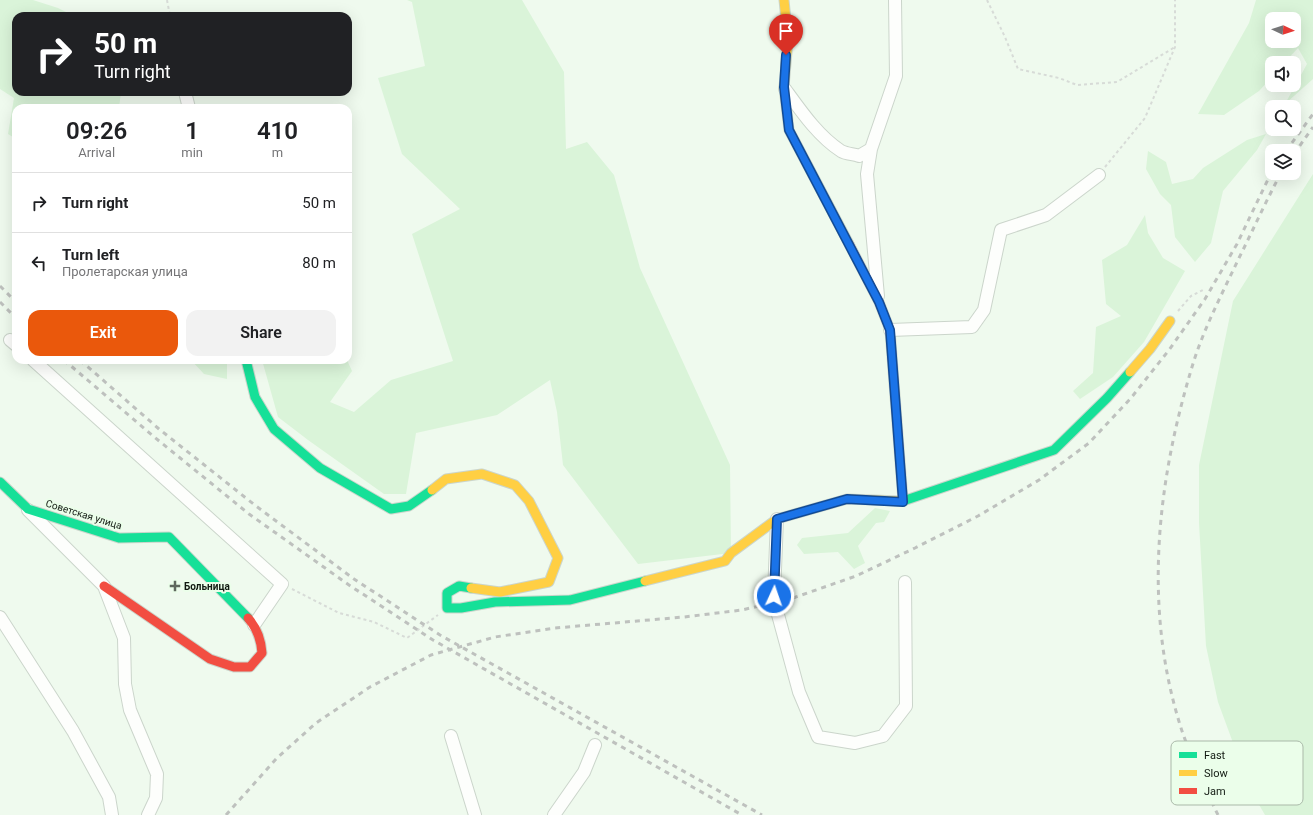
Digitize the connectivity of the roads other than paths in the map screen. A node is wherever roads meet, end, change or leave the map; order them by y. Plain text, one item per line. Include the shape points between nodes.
1 (784, 0) edge
2 (896, 0) edge
3 (784, 87) junction
4 (871, 149) junction
5 (1099, 175) road end
6 (879, 302) junction
7 (1170, 322) road end
8 (890, 330) junction
9 (37, 364) edge
10 (247, 364) edge
11 (0, 482) edge
12 (903, 502) junction
13 (28, 509) junction
14 (777, 519) junction
15 (905, 582) dead end
16 (104, 586) junction
17 (774, 596) tunnel mouth
18 (777, 611) tunnel mouth
19 (0, 617) edge
20 (254, 625) junction
21 (451, 736) dead end
22 (595, 745) dead end
23 (112, 815) edge
24 (148, 815) edge
25 (475, 815) edge
26 (554, 815) edge

1 - 3 street via 788,40
2 - 4 street via 896,76
3 - 4 street via 822,135 842,152 860,156
3 - 6 street via 789,130
4 - 6 street via 867,174
5 - 8 street via 1046,215 1001,230 984,310 972,327
6 - 8 street
7 - 12 street via 1107,398 1054,450
8 - 12 street
9 - 20 street via 282,584
10 - 14 street via 255,397 274,428 320,468 391,509 409,506 446,479 482,474 515,485 529,501 558,558 550,582 500,592 459,586 447,593 447,608 496,602 570,600 725,561 731,553
11 - 13 street, Советская улица
12 - 14 street via 847,499
13 - 16 street
13 - 20 street, Советская улица via 120,538 169,537
14 - 17 street
15 - 18 street via 906,706 883,736 854,743 818,737 799,692
16 - 20 street, Советская улица via 210,659 234,667 250,667 262,653
16 - 24 street via 124,638 125,684 130,710 157,774 156,798
19 - 23 street via 72,731 108,797
21 - 25 street
22 - 26 street via 584,772

